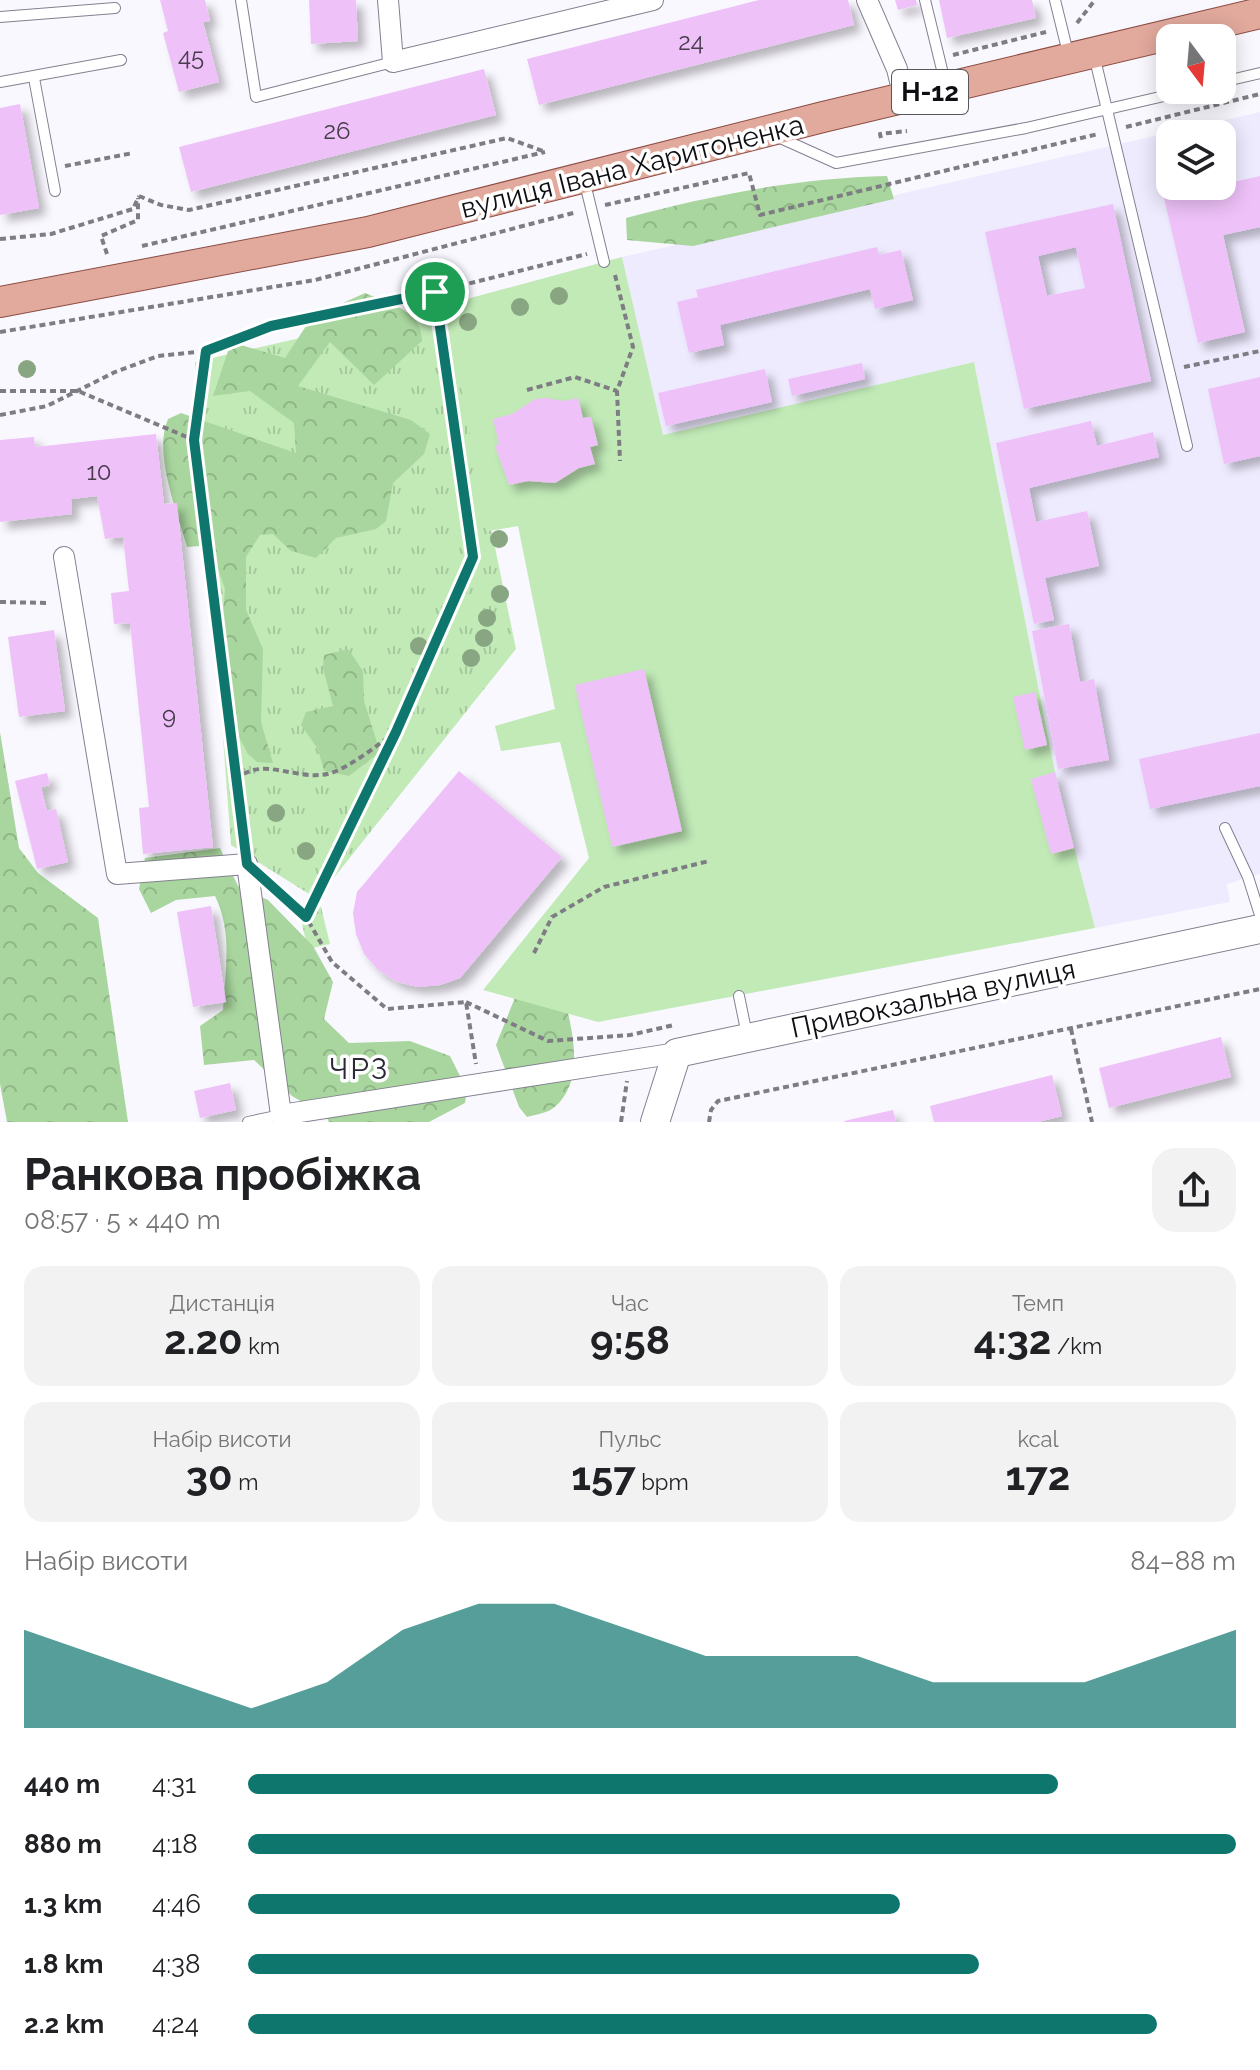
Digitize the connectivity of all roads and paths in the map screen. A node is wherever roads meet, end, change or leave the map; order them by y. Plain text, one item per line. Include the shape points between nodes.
1 (241, 0) edge
2 (388, 0) edge
3 (653, 0) edge
4 (867, 0) edge
5 (925, 0) edge
6 (1055, 0) edge
7 (1095, 0) edge
8 (69, 6) edge
9 (115, 8) dead end
10 (1260, 13) edge
11 (0, 17) edge
12 (1063, 28) junction
13 (1082, 56) junction
14 (940, 58) junction
15 (121, 60) dead end
16 (393, 62) junction
17 (1260, 73) edge
18 (34, 78) junction
19 (1236, 79) edge
20 (0, 82) edge
21 (946, 88) junction
22 (1260, 94) edge
23 (904, 98) junction
24 (1156, 98) edge
25 (1108, 110) junction
26 (912, 130) dead end
27 (1113, 130) junction
28 (766, 132) junction
29 (880, 134) dead end
30 (133, 153) dead end
31 (51, 169) junction
32 (584, 177) junction
33 (55, 191) dead end
34 (139, 196) junction
35 (592, 208) junction
36 (0, 239) edge
37 (137, 247) dead end
38 (122, 250) dead end
39 (107, 254) junction
40 (602, 256) junction
41 (92, 258) dead end
42 (435, 292) junction
43 (0, 302) edge
44 (0, 332) edge
45 (206, 351) junction
46 (1260, 351) edge
47 (1169, 370) junction
48 (527, 390) dead end
49 (0, 391) edge
50 (78, 391) junction
51 (617, 391) junction
52 (0, 415) edge
53 (194, 440) junction
54 (1187, 446) dead end
55 (620, 461) dead end
56 (64, 557) dead end
57 (0, 602) edge
58 (72, 604) junction
59 (396, 732) junction
60 (236, 780) junction
61 (1225, 828) dead end
62 (709, 861) dead end
63 (247, 864) junction
64 (1260, 915) edge
65 (306, 917) junction
66 (1260, 929) edge
67 (534, 953) dead end
68 (1260, 989) edge
69 (739, 996) dead end
70 (466, 1002) junction
71 (689, 1022) dead end
72 (1071, 1029) junction
73 (747, 1037) junction
74 (677, 1053) junction
75 (479, 1082) junction
76 (281, 1115) junction
77 (248, 1122) edge
78 (655, 1122) edge
79 (709, 1122) edge
80 (1092, 1122) edge

1 - 16 lane via 256,97
2 - 16 street
3 - 16 street
4 - 23 street
5 - 14 lane
6 - 12 lane
7 - 12 path via 1076,24
8 - 9 lane
8 - 11 lane
10 - 13 main road, вулиця Івана Харитоненка / Н-12
12 - 13 lane
12 - 14 path
13 - 21 main road, вулиця Івана Харитоненка / Н-12
13 - 25 lane
14 - 21 lane
15 - 18 lane
17 - 19 lane
18 - 20 lane
18 - 31 lane
21 - 23 main road, вулиця Івана Харитоненка / Н-12
22 - 27 path
23 - 28 main road, вулиця Івана Харитоненка / Н-12
24 - 25 lane
25 - 27 lane
25 - 28 lane via 836,163
26 - 29 path
27 - 35 path via 760,215 749,173
27 - 47 lane
28 - 32 main road, вулиця Івана Харитоненка / Н-12
30 - 31 path
31 - 33 lane
32 - 35 lane
32 - 43 main road, вулиця Івана Харитоненка / Н-12 via 368,232
34 - 36 path via 133,209 51,234
34 - 37 path via 189,210 507,138 545,152
34 - 39 path via 138,220 101,236
35 - 40 lane
35 - 44 path via 315,280
38 - 39 path
39 - 41 path
40 - 42 path
40 - 51 path via 613,268 633,347
42 - 45 path via 271,326
42 - 59 path via 473,557
45 - 50 path via 158,356
45 - 53 path
46 - 47 path
47 - 54 lane
48 - 51 path via 575,377
49 - 50 path
50 - 52 path via 47,406
50 - 53 path
51 - 55 path
53 - 60 path
56 - 58 street
57 - 58 path
58 - 63 street via 117,874
59 - 60 path via 330,773 257,767
59 - 65 path
60 - 63 path
61 - 64 lane
62 - 67 path via 604,887 552,917
63 - 65 path
63 - 76 street
65 - 70 path via 332,962 387,1009
66 - 73 main road, Привокзальна вулиця
68 - 72 path
69 - 73 lane
70 - 71 path via 548,1041 630,1035
70 - 75 path
72 - 79 path via 718,1101
72 - 80 path
73 - 74 main road, Привокзальна вулиця
74 - 75 street
74 - 78 main road
75 - 76 street
76 - 77 lane

